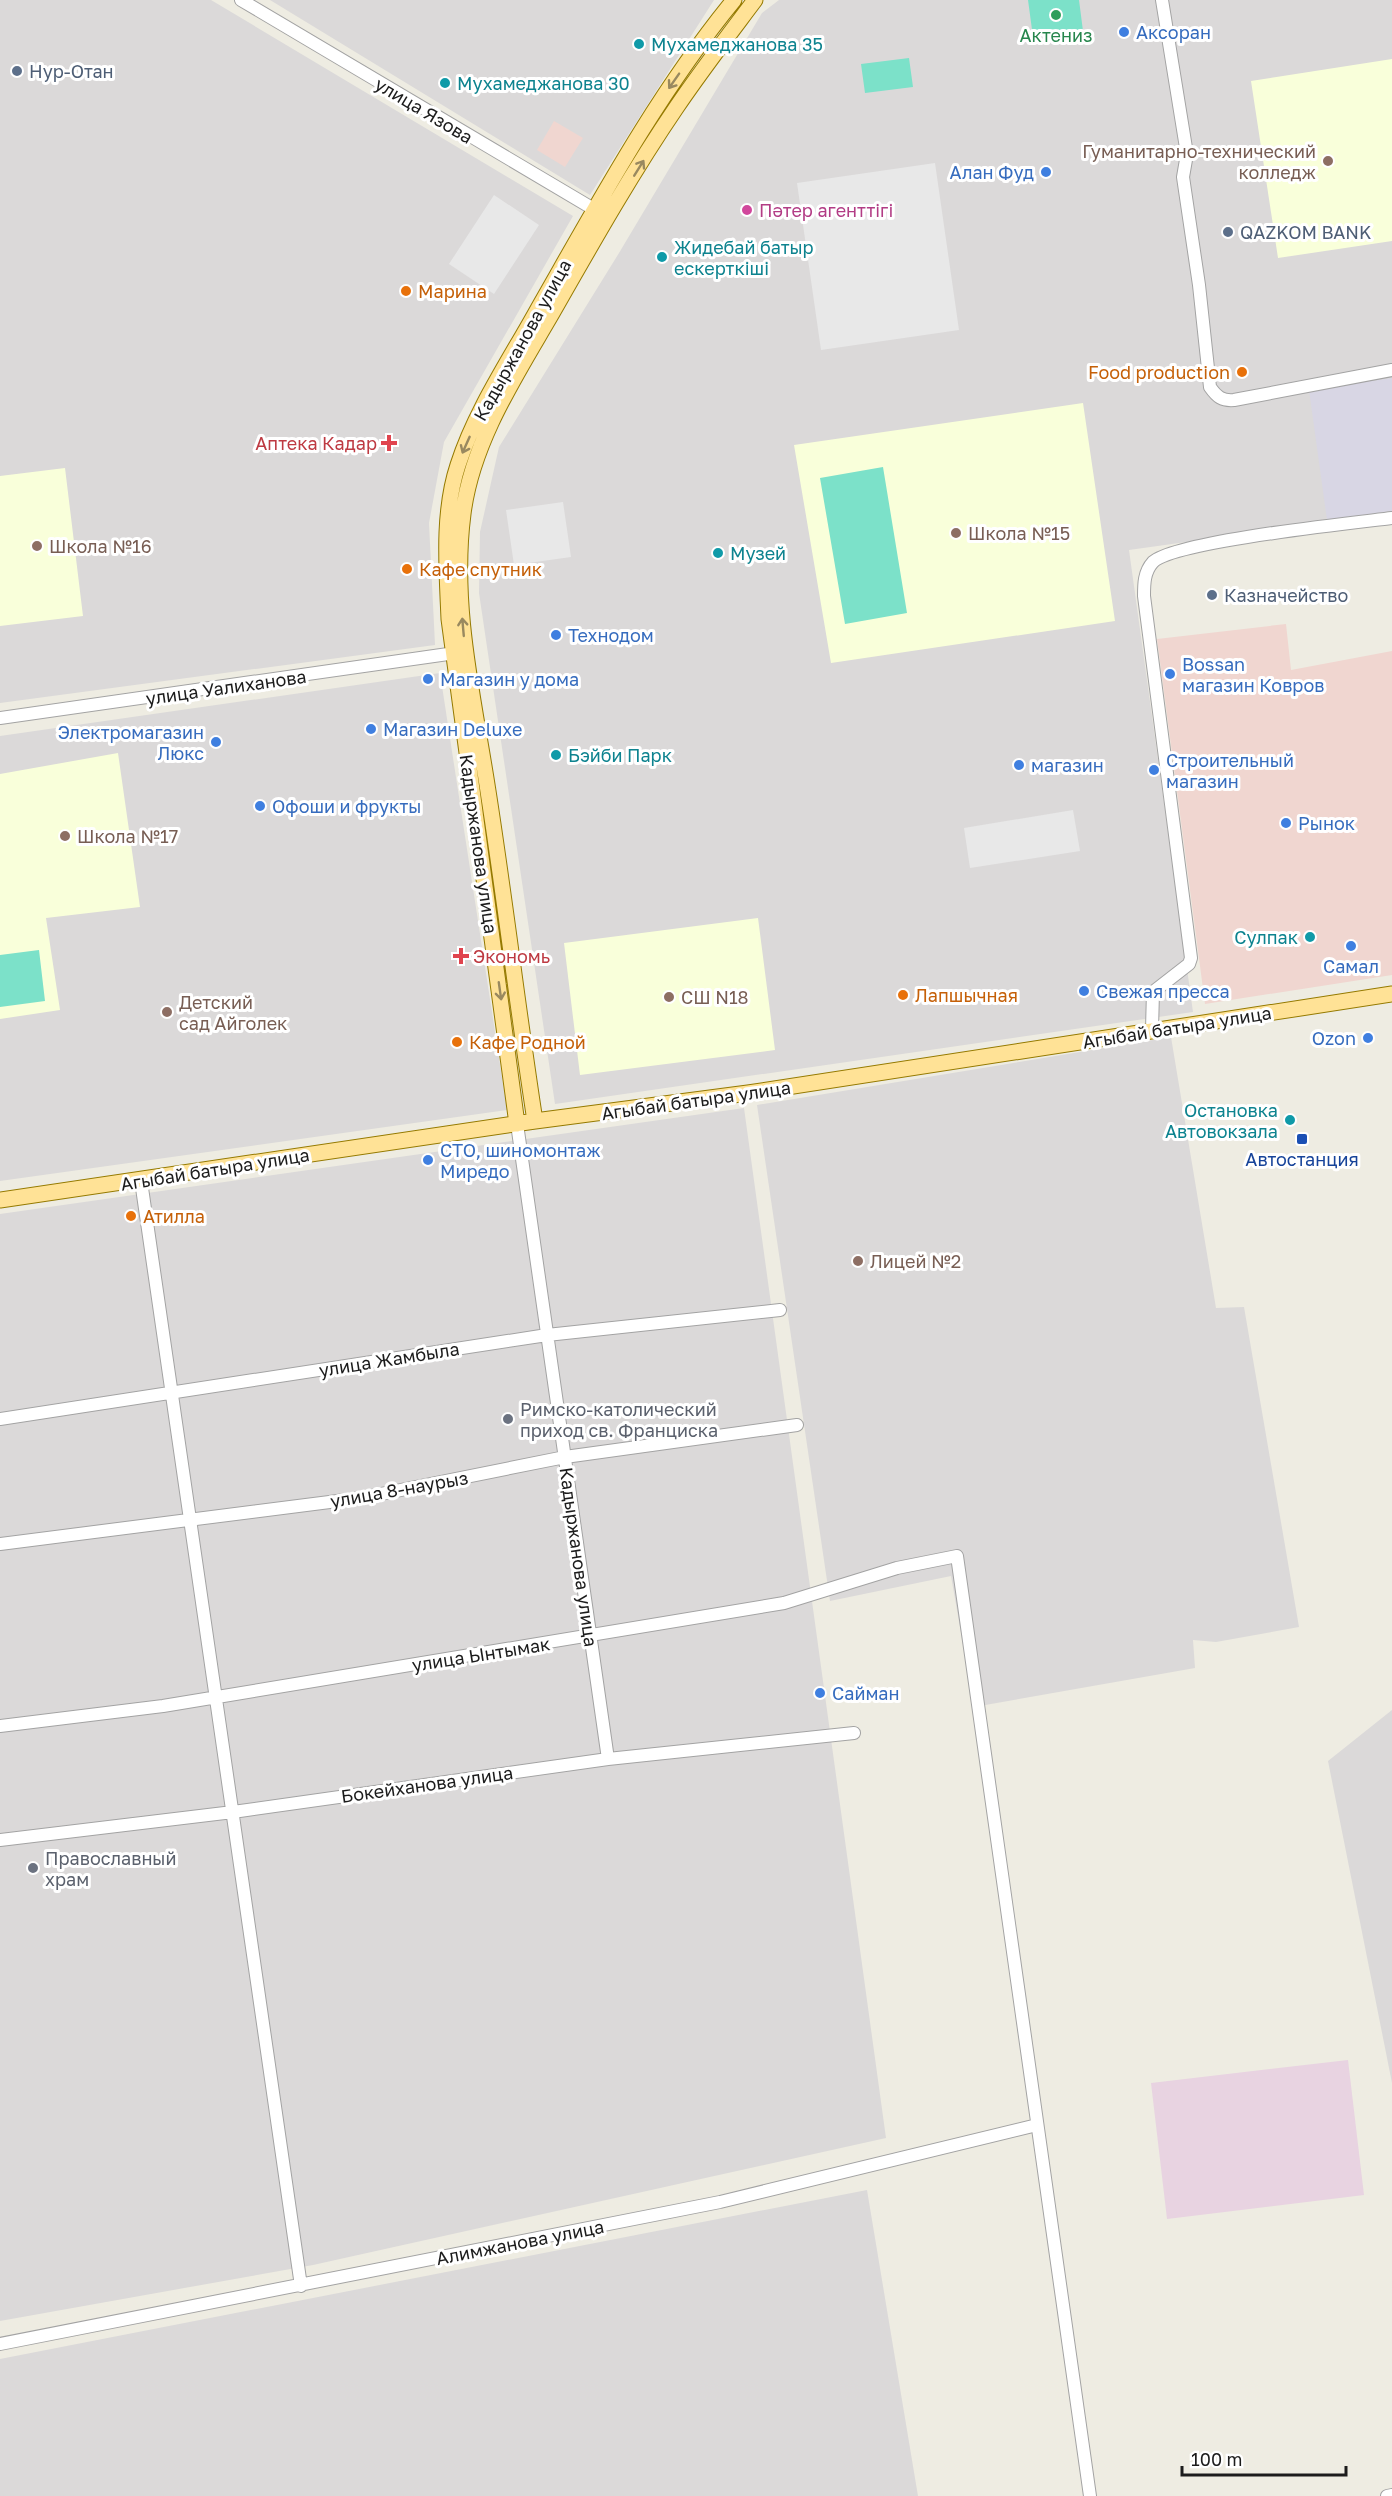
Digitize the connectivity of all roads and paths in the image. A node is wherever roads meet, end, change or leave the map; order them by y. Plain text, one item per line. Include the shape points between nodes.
1 (241, 0) edge
2 (734, 0) edge
3 (755, 0) edge
4 (1162, 0) edge
5 (594, 209) junction
6 (608, 218) junction
7 (1392, 370) edge
8 (1392, 518) edge
9 (459, 652) junction
10 (0, 718) edge
11 (1392, 994) edge
12 (1152, 1029) junction
13 (535, 1121) junction
14 (517, 1124) junction
15 (141, 1181) junction
16 (0, 1200) edge
17 (780, 1310) dead end
18 (547, 1335) junction
19 (172, 1392) junction
20 (0, 1419) edge
21 (797, 1425) dead end
22 (565, 1457) junction
23 (190, 1518) junction
24 (0, 1544) edge
25 (590, 1636) junction
26 (216, 1697) junction
27 (0, 1726) edge
28 (854, 1732) dead end
29 (608, 1759) junction
30 (232, 1812) junction
31 (0, 1840) edge
32 (1037, 2125) junction
33 (301, 2286) junction
34 (0, 2344) edge
35 (1392, 2495) edge
36 (1090, 2496) edge
37 (1387, 2496) edge

1 - 5 street, улица Язова
2 -> 5 main road, Кадыржанова улица via 666,92
6 -> 3 main road, Кадыржанова улица via 674,110
4 - 7 street via 1187,154 1183,177 1210,387 1216,396 1234,400
5 - 6 street, улица Язова
5 -> 9 main road, Кадыржанова улица via 490,391 457,465 446,560
9 -> 6 main road, Кадыржанова улица via 463,513 472,470 505,396
8 - 12 street via 1177,551 1159,558 1146,572 1144,596 1191,958 1189,964 1153,992
9 - 10 street, улица Уалиханова
9 - 13 main road, Кадыржанова улица via 488,792
9 -> 14 main road, Кадыржанова улица
11 - 12 main road, Агыбай батыра улица
12 - 13 main road, Агыбай батыра улица via 770,1090
13 - 14 main road, Агыбай батыра улица
14 - 15 main road, Агыбай батыра улица
14 - 18 street, Кадыржанова улица
15 - 16 main road, Агыбай батыра улица
15 - 19 street
17 - 18 street, улица Жамбыла
18 - 19 street, улица Жамбыла
18 - 22 street, Кадыржанова улица
19 - 20 street, улица Жамбыла
19 - 23 street
21 - 22 street, улица 8-наурыз
22 - 23 street, улица 8-наурыз via 362,1498
22 - 25 street, Кадыржанова улица
23 - 24 street, улица 8-наурыз
23 - 26 street
25 - 26 street, улица Ынтымак
25 - 29 street, Кадыржанова улица
25 - 32 street, улица Ынтымак via 784,1603 897,1568 957,1556
26 - 27 street, улица Ынтымак
26 - 30 street
28 - 29 street, Бокейханова улица
29 - 30 street, Бокейханова улица
30 - 31 street, Бокейханова улица
30 - 33 street
32 - 33 street, Алимжанова улица via 720,2202
32 - 36 street
33 - 34 street, Алимжанова улица
35 - 37 street

